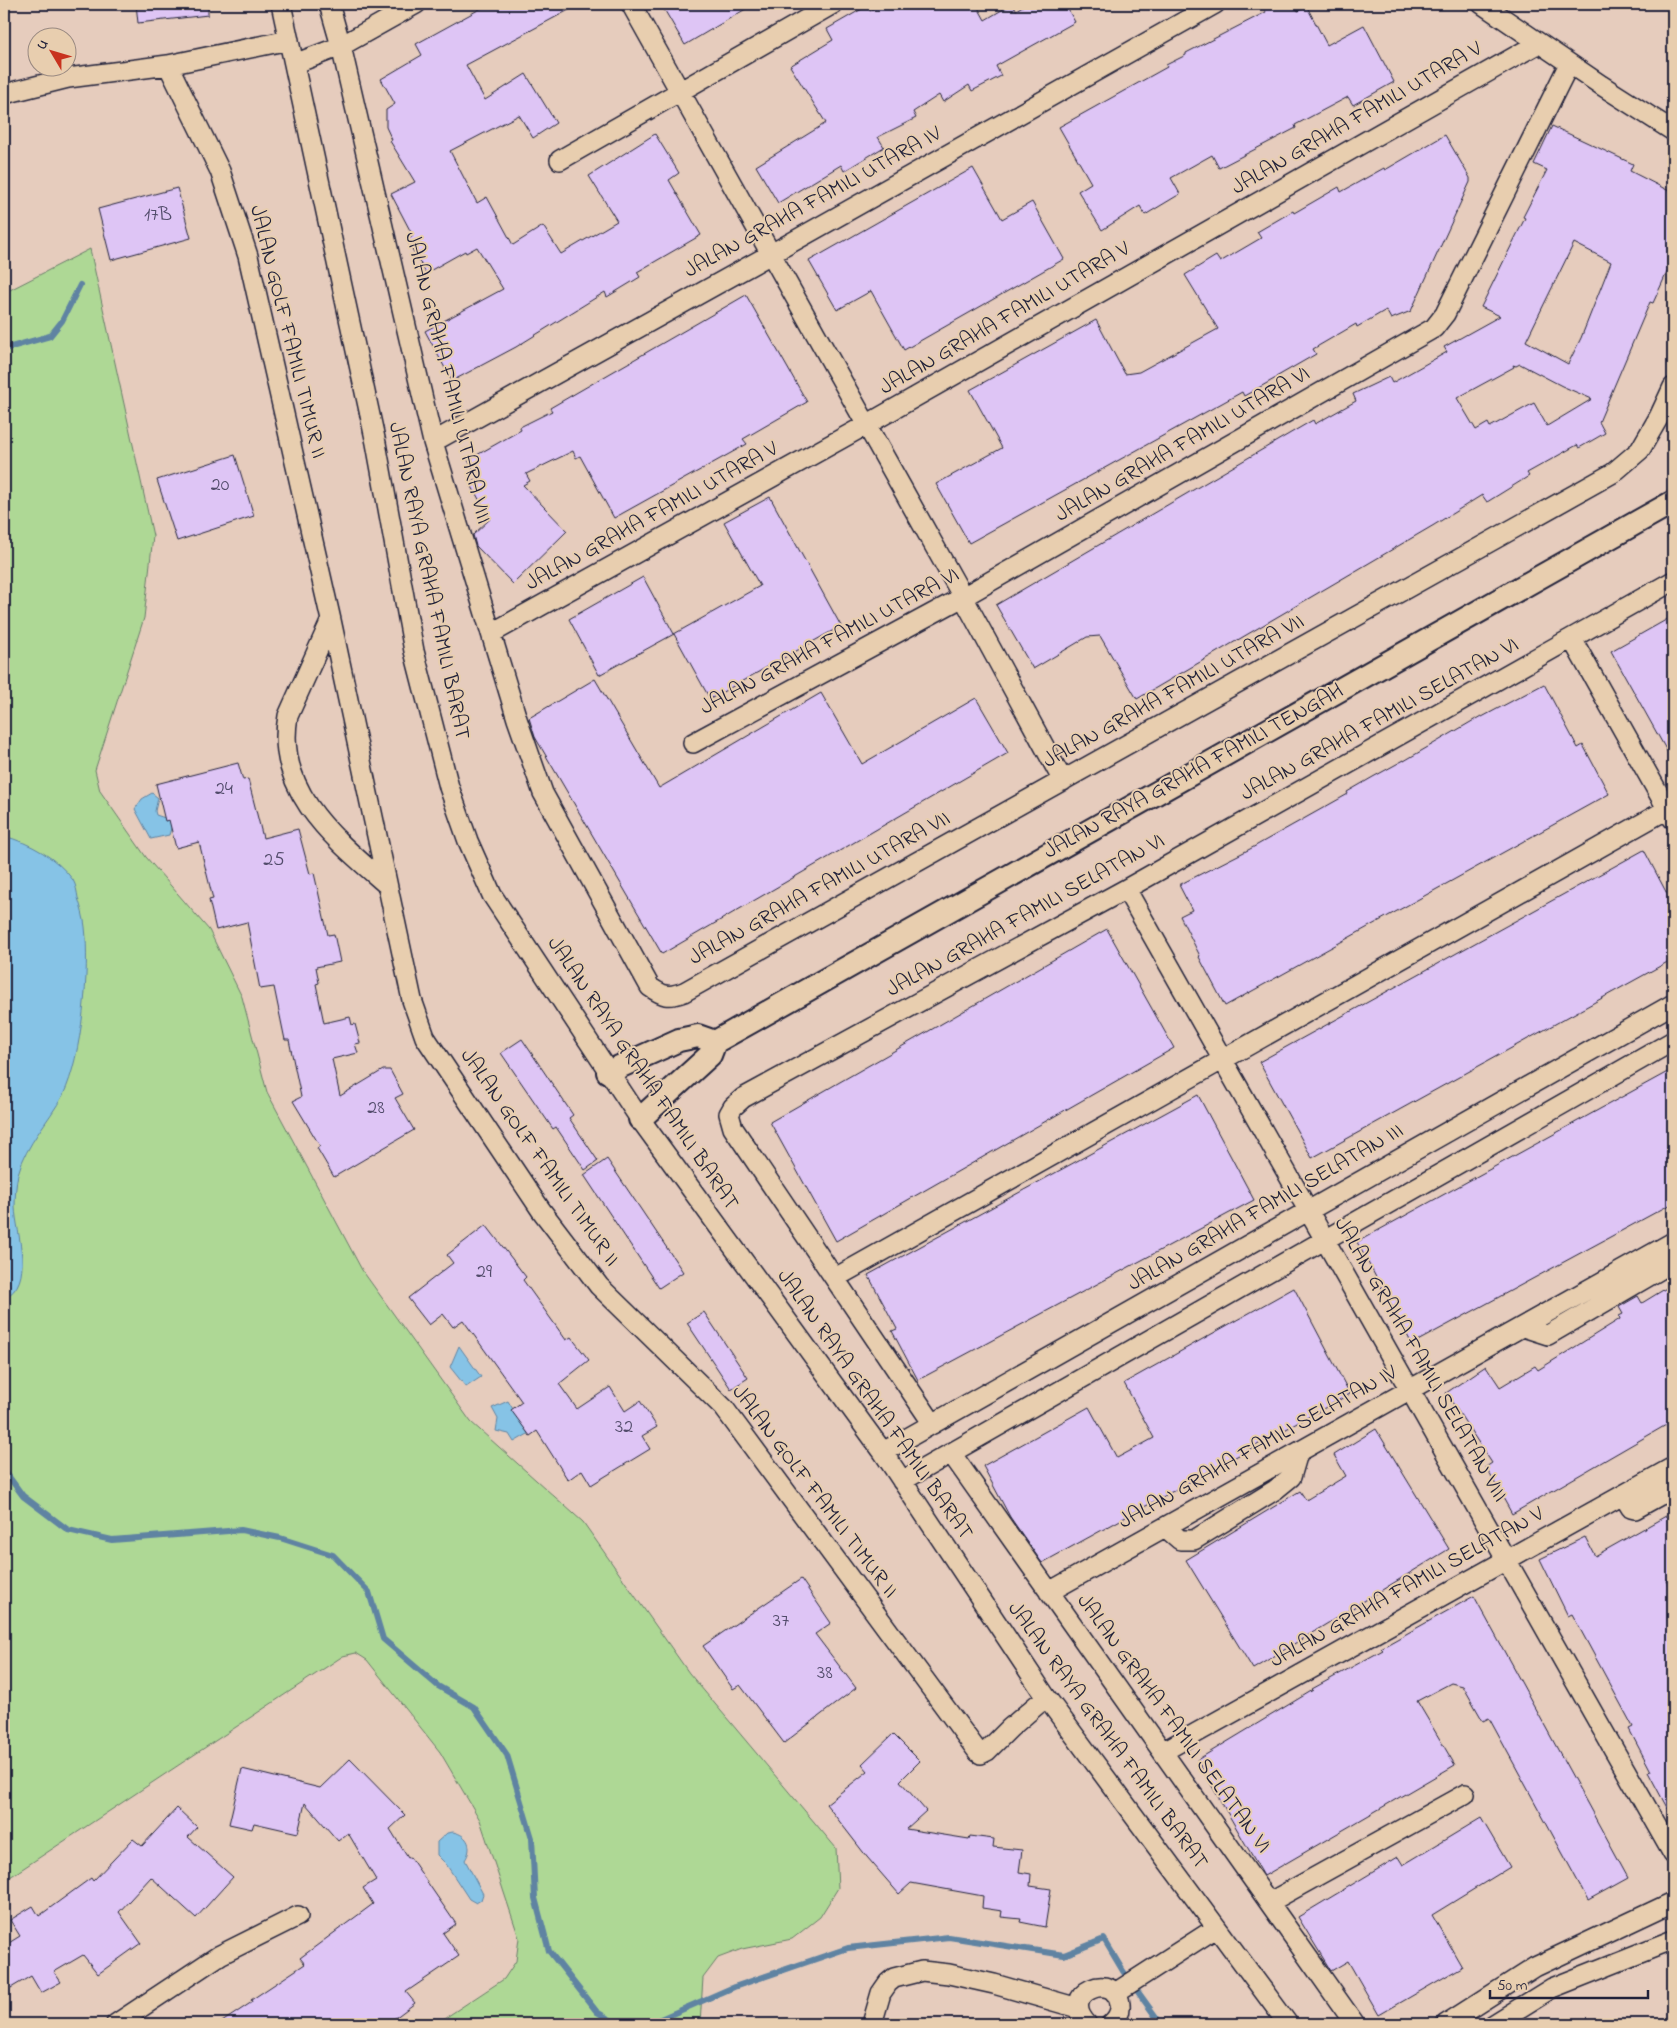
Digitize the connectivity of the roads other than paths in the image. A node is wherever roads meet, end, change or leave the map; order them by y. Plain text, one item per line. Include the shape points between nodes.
1 (281, 4) edge
2 (329, 4) edge
3 (416, 4) edge
4 (631, 4) edge
5 (833, 4) edge
6 (1215, 4) edge
7 (1482, 4) edge
8 (289, 40) junction
9 (1539, 43) junction
10 (341, 46) junction
11 (294, 64) junction
12 (1569, 64) junction
13 (168, 65) junction
14 (679, 91) junction
15 (4, 94) edge
16 (1673, 131) edge
17 (560, 160) dead end
18 (771, 254) junction
19 (1673, 387) edge
20 (866, 425) junction
21 (434, 442) junction
22 (1673, 502) edge
23 (1673, 580) edge
24 (963, 597) junction
25 (330, 620) junction
26 (492, 633) junction
27 (1572, 639) junction
28 (692, 743) dead end
29 (1063, 781) junction
30 (1671, 812) edge
31 (387, 884) junction
32 (1126, 889) junction
33 (661, 995) joint
34 (1673, 1004) edge
35 (1673, 1041) edge
36 (715, 1042) junction
37 (1223, 1060) junction
38 (608, 1072) junction
39 (640, 1119) junction
40 (1309, 1211) junction
41 (1325, 1239) junction
42 (1673, 1242) edge
43 (1673, 1262) edge
44 (835, 1278) junction
45 (1522, 1327) junction
46 (1410, 1390) junction
47 (933, 1424) junction
48 (883, 1452) junction
49 (951, 1453) junction
50 (1298, 1453) junction
51 (1673, 1467) edge
52 (902, 1481) junction
53 (1673, 1488) edge
54 (1623, 1495) junction
55 (1165, 1527) junction
56 (1507, 1560) junction
57 (1049, 1592) junction
58 (1046, 1697) junction
59 (1164, 1752) junction
60 (1465, 1794) dead end
61 (1673, 1854) edge
62 (1270, 1902) junction
63 (1673, 1902) edge
64 (298, 1916) dead end
65 (1216, 1928) junction
66 (1673, 1940) edge
67 (1117, 1991) junction
68 (1083, 2016) edge
69 (1115, 2023) edge
70 (116, 2024) edge
71 (872, 2024) edge
72 (1288, 2024) edge
73 (1355, 2024) edge
74 (1446, 2024) edge
75 (1494, 2024) edge

1 - 8 street, JALAN RAYA GRAHA FAMILI BARAT
2 - 10 street, JALAN GRAHA FAMILI UTARA VIII
3 - 10 street
4 - 14 street
5 - 14 street
6 - 18 street, JALAN GRAHA FAMILI UTARA IV
7 - 9 street
8 - 11 street, JALAN RAYA GRAHA FAMILI BARAT
8 - 13 street
9 - 12 street
9 - 20 street, JALAN GRAHA FAMILI UTARA V
10 - 11 street
10 - 21 street, JALAN GRAHA FAMILI UTARA VIII
11 - 38 street, JALAN RAYA GRAHA FAMILI BARAT via 376,443 414,651 448,787 492,895
12 - 16 street
12 - 24 street, JALAN GRAHA FAMILI UTARA VI via 1445,314 1434,328
13 - 15 street via 68,78
13 - 25 street, JALAN GOLF FAMILI TIMUR II via 220,171 248,256
14 - 17 street
14 - 18 street
18 - 20 street
18 - 21 street, JALAN GRAHA FAMILI UTARA IV
19 - 29 street, JALAN GRAHA FAMILI UTARA VII via 1640,450 1613,473
20 - 24 street
20 - 26 street, JALAN GRAHA FAMILI UTARA V
21 - 26 street, JALAN GRAHA FAMILI UTARA VIII
22 - 36 street, JALAN RAYA GRAHA FAMILI TENGAH
23 - 27 street, JALAN GRAHA FAMILI SELATAN VI
24 - 28 street, JALAN GRAHA FAMILI UTARA VI
24 - 29 street
25 - 31 street, JALAN GOLF FAMILI TIMUR II
25 - 31 street via 288,716 285,731 287,752 294,777 321,824
26 - 33 street, JALAN GRAHA FAMILI UTARA VIII via 543,793 650,987
27 - 30 street
27 - 32 street, JALAN GRAHA FAMILI SELATAN VI
29 - 33 street, JALAN GRAHA FAMILI UTARA VII via 684,992 674,996
30 - 37 street
31 - 58 street, JALAN GOLF FAMILI TIMUR II via 412,1000 425,1037 541,1210 599,1286 724,1408 978,1752 987,1752
32 - 37 street, JALAN GRAHA FAMILI SELATAN VIII
32 - 44 street, JALAN GRAHA FAMILI SELATAN VI via 743,1098 732,1107 729,1114 733,1128
34 - 40 street, JALAN GRAHA FAMILI SELATAN III
35 - 41 street
36 - 38 street via 698,1036 679,1040
36 - 39 street, JALAN RAYA GRAHA FAMILI TENGAH via 710,1055
37 - 40 street, JALAN GRAHA FAMILI SELATAN VIII
37 - 44 street
38 - 39 street, JALAN RAYA GRAHA FAMILI BARAT
39 - 48 street, JALAN RAYA GRAHA FAMILI BARAT
40 - 41 street, JALAN GRAHA FAMILI SELATAN VIII
40 - 47 street, JALAN GRAHA FAMILI SELATAN III
41 - 46 street, JALAN GRAHA FAMILI SELATAN VIII
41 - 49 street
42 - 45 street, JALAN GRAHA FAMILI SELATAN IV
43 - 45 street via 1548,1335
44 - 47 street, JALAN GRAHA FAMILI SELATAN VI
45 - 46 street, JALAN GRAHA FAMILI SELATAN IV
46 - 50 street, JALAN GRAHA FAMILI SELATAN IV
46 - 56 street, JALAN GRAHA FAMILI SELATAN VIII
47 - 48 street, JALAN GRAHA FAMILI SELATAN III
48 - 52 street, JALAN RAYA GRAHA FAMILI BARAT
49 - 52 street
49 - 57 street, JALAN GRAHA FAMILI SELATAN VI
50 - 55 street, JALAN GRAHA FAMILI SELATAN IV
50 - 55 street via 1290,1477 1280,1486 1194,1540 1180,1540
51 - 54 street, JALAN GRAHA FAMILI SELATAN V
52 - 58 street, JALAN RAYA GRAHA FAMILI BARAT
53 - 54 street via 1635,1509
54 - 56 street, JALAN GRAHA FAMILI SELATAN V
55 - 57 street, JALAN GRAHA FAMILI SELATAN IV
56 - 59 street, JALAN GRAHA FAMILI SELATAN V
56 - 61 street, JALAN GRAHA FAMILI SELATAN VIII
57 - 59 street, JALAN GRAHA FAMILI SELATAN VI
58 - 65 street, JALAN RAYA GRAHA FAMILI BARAT
59 - 62 street, JALAN GRAHA FAMILI SELATAN VI
60 - 62 street
62 - 73 street, JALAN GRAHA FAMILI SELATAN VI
63 - 74 street via 1535,1967
64 - 70 street via 220,1955
65 - 67 street
65 - 72 street, JALAN RAYA GRAHA FAMILI BARAT
66 - 75 street via 1552,1988
67 - 68 street via 1096,1986 1087,1990 1080,1998
67 - 69 street via 1120,2011
68 - 71 street via 994,1984 922,1971 894,1978 888,1983 881,1993

